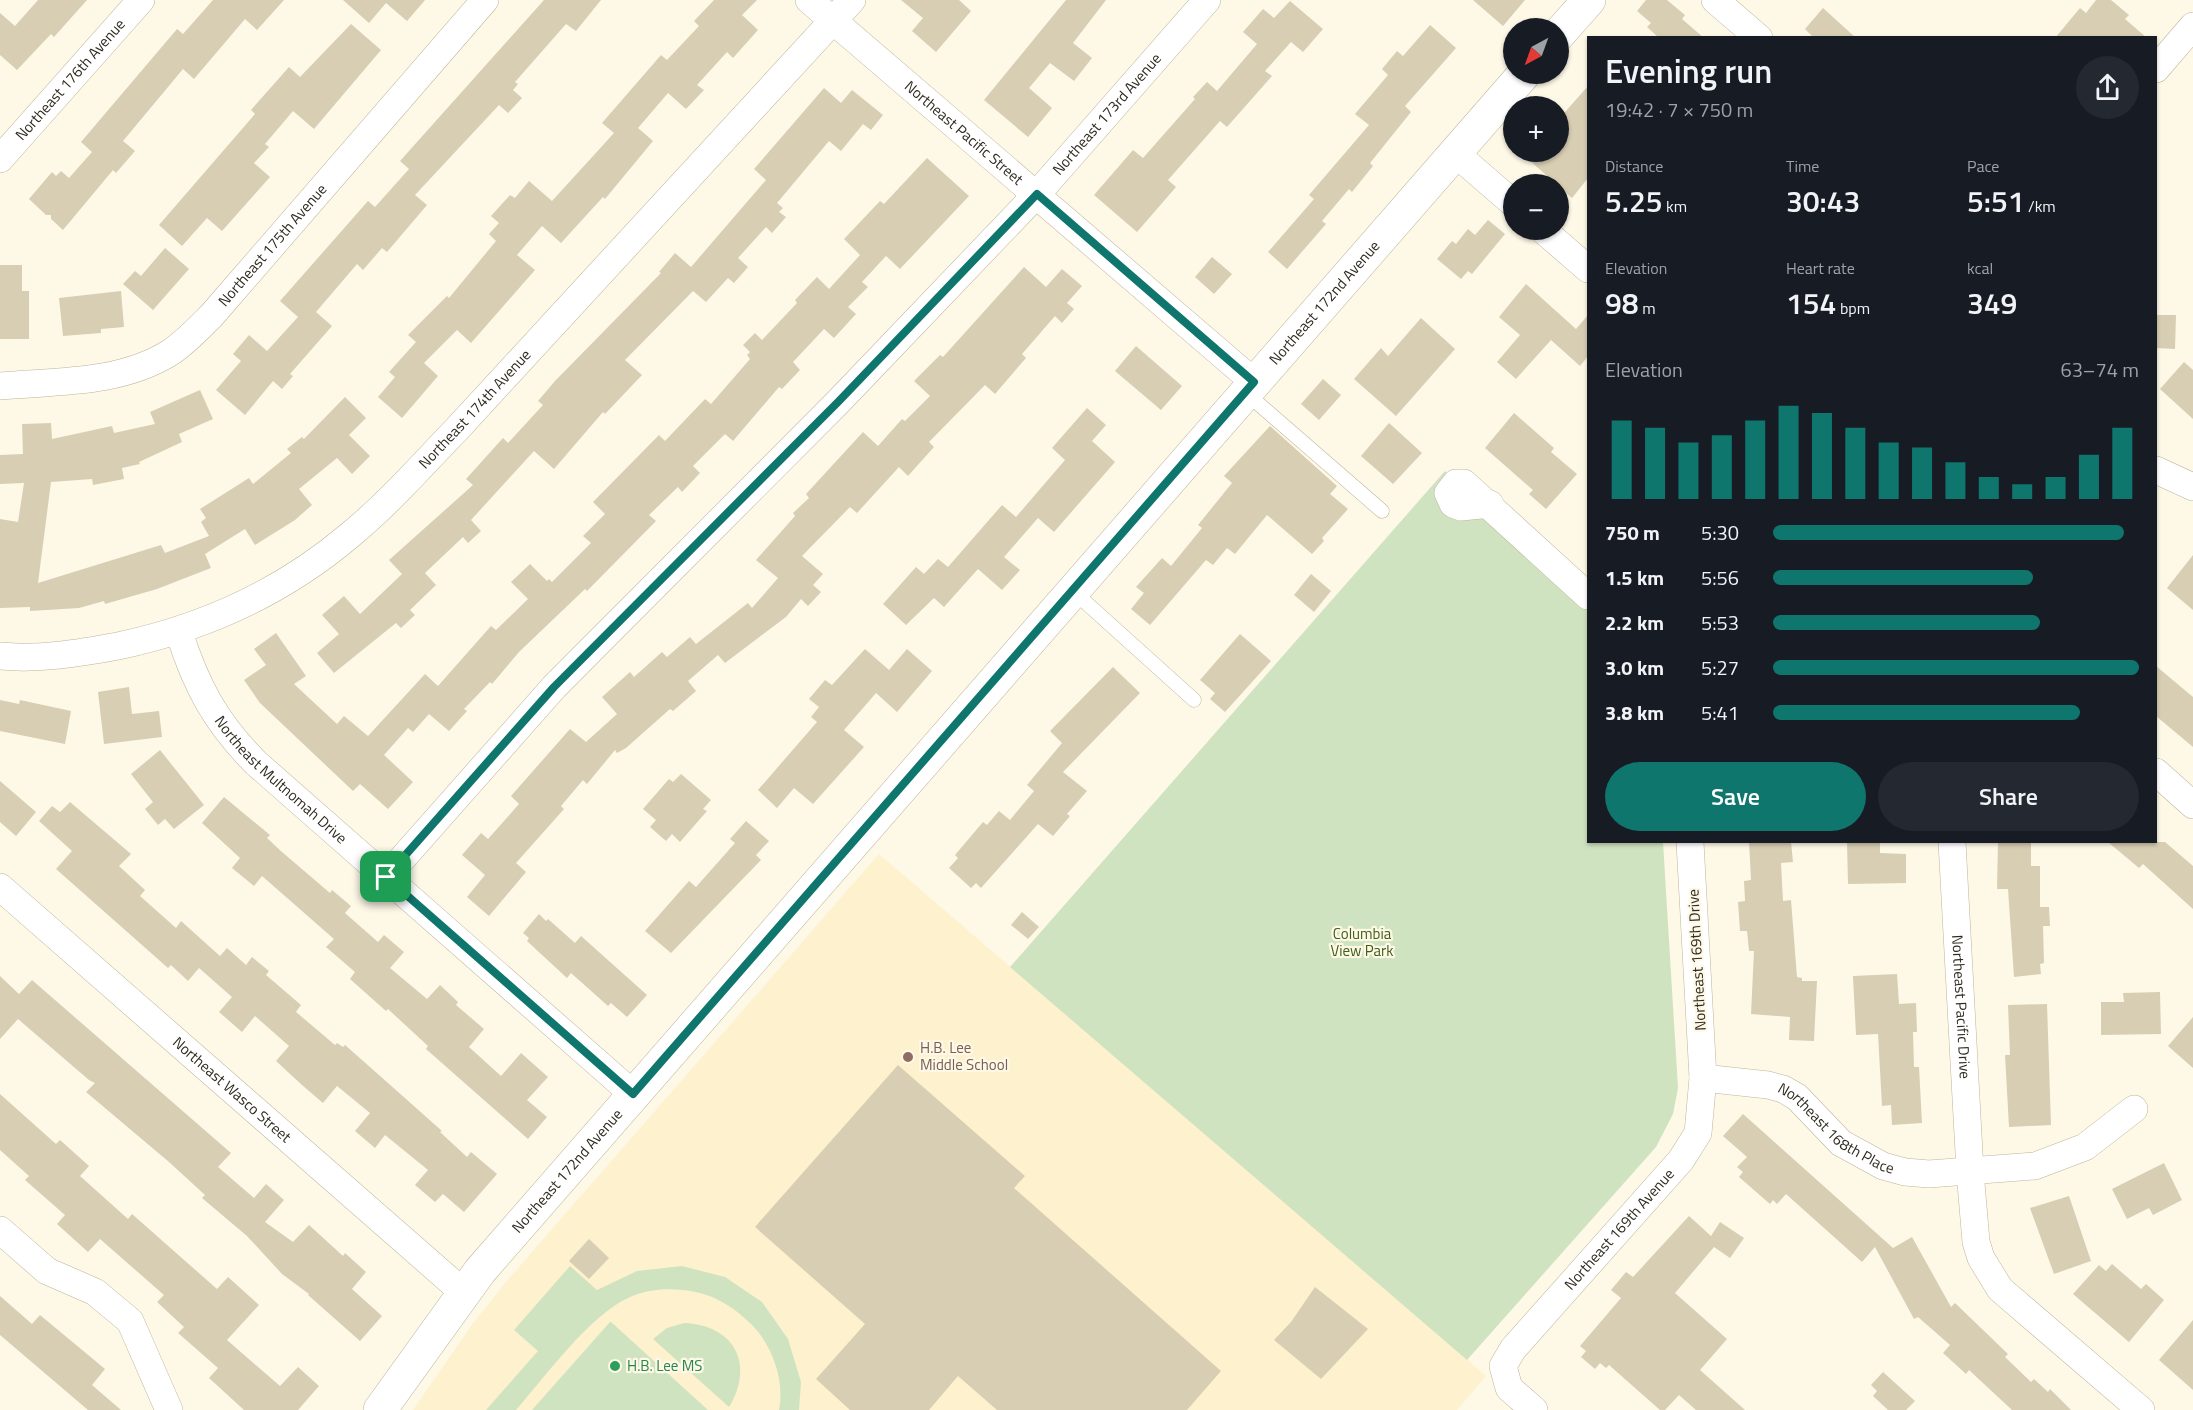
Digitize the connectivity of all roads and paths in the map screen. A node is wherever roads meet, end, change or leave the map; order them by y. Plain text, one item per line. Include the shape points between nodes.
1 (141, 0) edge
2 (485, 0) edge
3 (810, 0) edge
4 (1207, 0) edge
5 (1589, 0) edge
6 (1715, 0) edge
7 (843, 10) edge
8 (1569, 23) edge
9 (2193, 26) edge
10 (1757, 36) edge
11 (2157, 68) edge
12 (1515, 84) edge
13 (1455, 153) junction
14 (0, 159) edge
15 (1037, 194) junction
16 (1503, 194) edge
17 (1555, 240) edge
18 (1587, 267) edge
19 (0, 386) edge
20 (1250, 387) junction
21 (2157, 470) edge
22 (2193, 487) edge
23 (1490, 504) dead end
24 (1382, 511) dead end
25 (1072, 591) junction
26 (1587, 595) edge
27 (179, 632) junction
28 (0, 656) edge
29 (1194, 700) dead end
30 (2157, 773) edge
31 (2193, 805) edge
32 (1690, 843) edge
33 (1952, 843) edge
34 (386, 877) junction
35 (0, 886) edge
36 (1703, 1078) junction
37 (633, 1094) junction
38 (2133, 1109) dead end
39 (1970, 1171) junction
40 (0, 1230) edge
41 (463, 1292) junction
42 (170, 1410) edge
43 (381, 1410) edge
44 (1534, 1410) edge
45 (2141, 1410) edge

1 - 14 street, Northeast 176th Avenue
2 - 19 street, Northeast 175th Avenue via 190,337 140,368 113,375
3 - 7 street, Northeast Pacific Street
4 - 15 street, Northeast 173rd Avenue
5 - 8 street
6 - 10 street
7 - 15 street, Northeast Pacific Street
7 - 27 street, Northeast 174th Avenue via 391,498 351,535 283,584
9 - 11 street
12 - 13 street, Northeast 172nd Avenue
13 - 16 street
13 - 20 street, Northeast 172nd Avenue
15 - 20 street, Northeast Pacific Street
15 - 34 street, Northeast 173rd Avenue via 839,401 554,687
17 - 18 street
20 - 24 lane
20 - 25 street, Northeast 172nd Avenue
21 - 22 street
23 - 26 street
25 - 29 lane
25 - 37 street, Northeast 172nd Avenue
27 - 28 street, Northeast 174th Avenue via 94,650
27 - 34 street, Northeast Multnomah Drive via 194,675 232,740
30 - 31 street
32 - 36 street, Northeast 169th Drive
33 - 39 street, Northeast Pacific Drive
34 - 37 street, Northeast Multnomah Drive
35 - 41 street, Northeast Wasco Street
36 - 39 street, Northeast 168th Place via 1783,1089 1797,1097 1841,1143 1883,1166 1905,1173
36 - 44 street, Northeast 169th Avenue via 1701,1117 1691,1148 1513,1349 1503,1366 1509,1388
37 - 41 street, Northeast 172nd Avenue
38 - 39 street via 2085,1147 2062,1158 2035,1166
39 - 45 street, Northeast Pacific Drive via 1976,1242 2000,1289
40 - 42 street via 47,1271 95,1292 130,1321
41 - 43 street, Northeast 172nd Avenue

